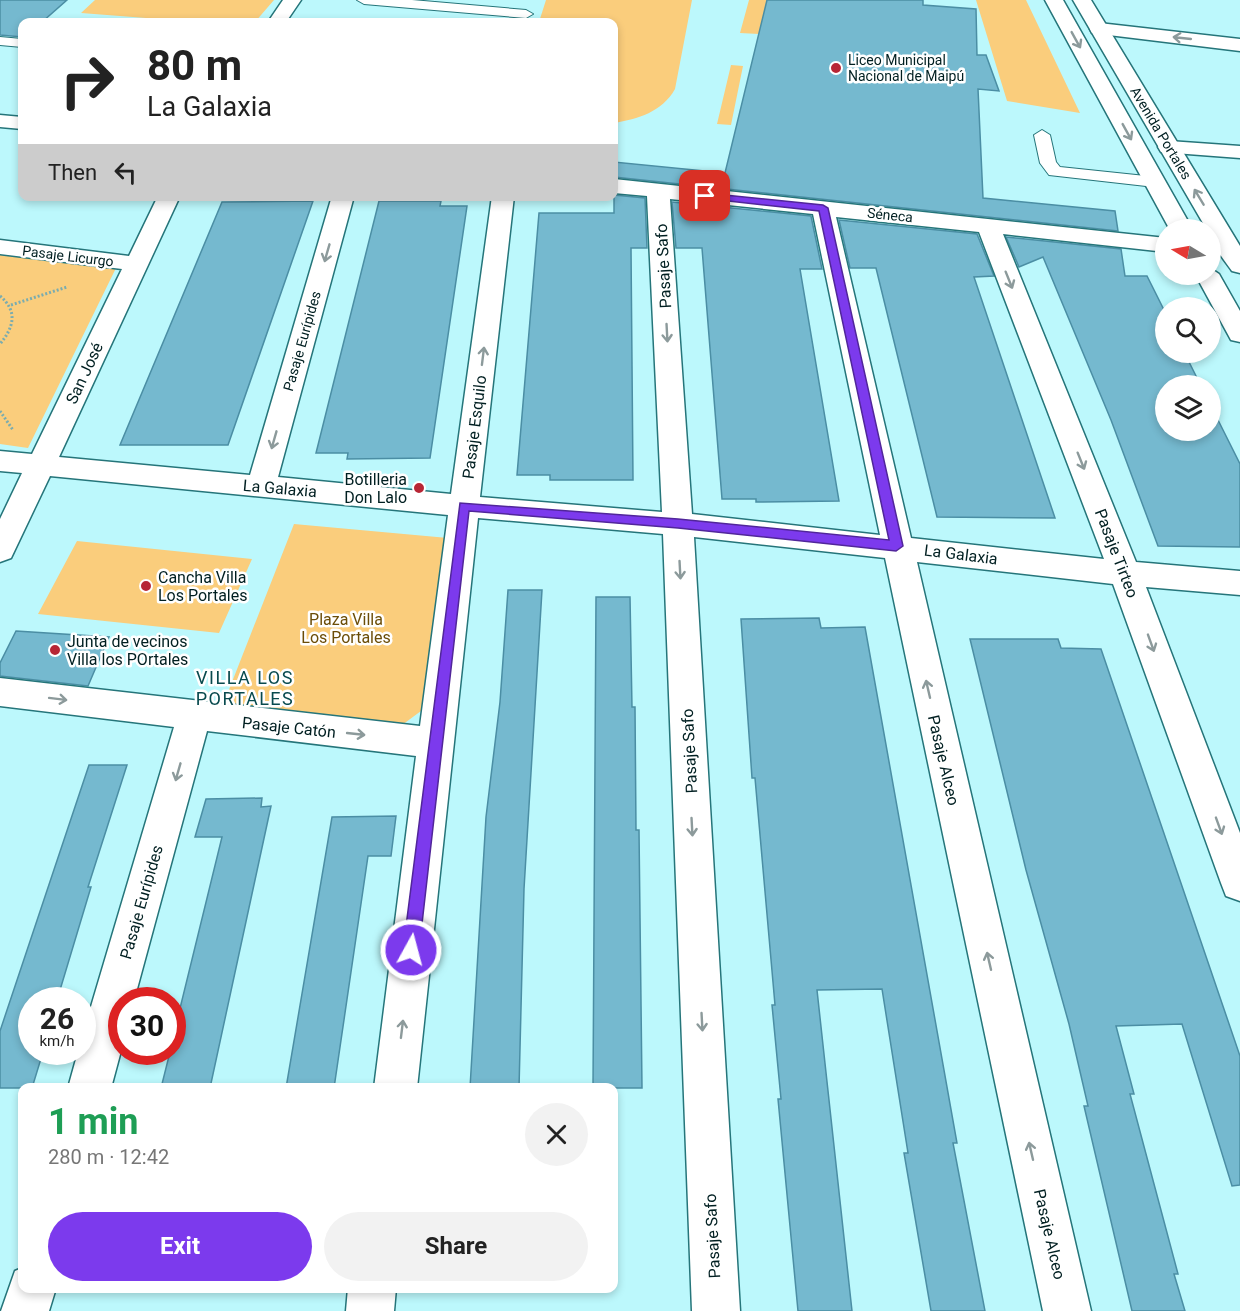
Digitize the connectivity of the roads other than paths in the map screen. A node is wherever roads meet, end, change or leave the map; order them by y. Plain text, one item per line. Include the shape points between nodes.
1 (292, 0) edge
2 (364, 0) edge
3 (1053, 0) edge
4 (1082, 0) edge
5 (525, 14) dead end
6 (280, 18) edge
7 (1099, 29) junction
8 (0, 41) edge
9 (18, 43) edge
10 (1240, 45) edge
11 (1042, 135) dead end
12 (1169, 147) junction
13 (1240, 152) edge
14 (1155, 182) junction
15 (618, 186) edge
16 (658, 191) junction
17 (167, 201) edge
18 (342, 201) edge
19 (502, 201) edge
20 (823, 208) junction
21 (1176, 219) edge
22 (988, 226) junction
23 (1155, 243) edge
24 (0, 248) edge
25 (136, 264) junction
26 (1240, 266) edge
27 (1213, 285) edge
28 (1240, 334) edge
29 (0, 461) edge
30 (39, 466) junction
31 (261, 486) junction
32 (464, 507) junction
33 (678, 524) junction
34 (896, 546) junction
35 (0, 550) edge
36 (1125, 573) junction
37 (1240, 583) edge
38 (0, 692) edge
39 (194, 716) junction
40 (435, 743) junction
41 (1240, 883) edge
42 (90, 1083) edge
43 (396, 1083) edge
44 (30, 1293) edge
45 (372, 1293) edge
46 (25, 1311) edge
47 (370, 1311) edge
48 (716, 1311) edge
49 (1067, 1311) edge

1 - 6 street
2 - 5 lane
3 -> 14 street, Avenida Portales
4 - 7 street, Avenida Portales
10 -> 7 street
7 - 12 street, Avenida Portales
8 - 9 lane
11 - 14 lane via 1048,163 1055,171
12 - 13 street
26 -> 12 street, Avenida Portales
14 - 21 street, Avenida Portales
15 - 16 street, Séneca
16 - 20 street, Séneca
16 -> 33 street, Pasaje Safo
17 - 25 street, San José
18 -> 31 street, Pasaje Eurípides
32 -> 19 street, Pasaje Esquilo
20 - 22 street, Séneca
20 - 34 street, Pasaje Alceo
22 - 23 street, Séneca
22 -> 36 street, Pasaje Tirteo
24 - 25 street, Pasaje Licurgo
25 - 30 street, San José
27 - 28 street
29 - 30 street, La Galaxia
30 - 31 street, La Galaxia
30 - 35 street, San José
31 - 32 street, La Galaxia
32 - 33 street, La Galaxia
32 - 40 street, Pasaje Esquilo
33 - 34 street, La Galaxia
33 -> 48 street, Pasaje Safo
34 - 36 street, La Galaxia
49 -> 34 street, Pasaje Alceo
36 - 37 street, La Galaxia
36 -> 41 street, Pasaje Tirteo
38 -> 39 street, Pasaje Catón
39 -> 40 street, Pasaje Catón
39 -> 42 street, Pasaje Eurípides
43 -> 40 street, Pasaje Esquilo
44 - 46 street
45 - 47 street

